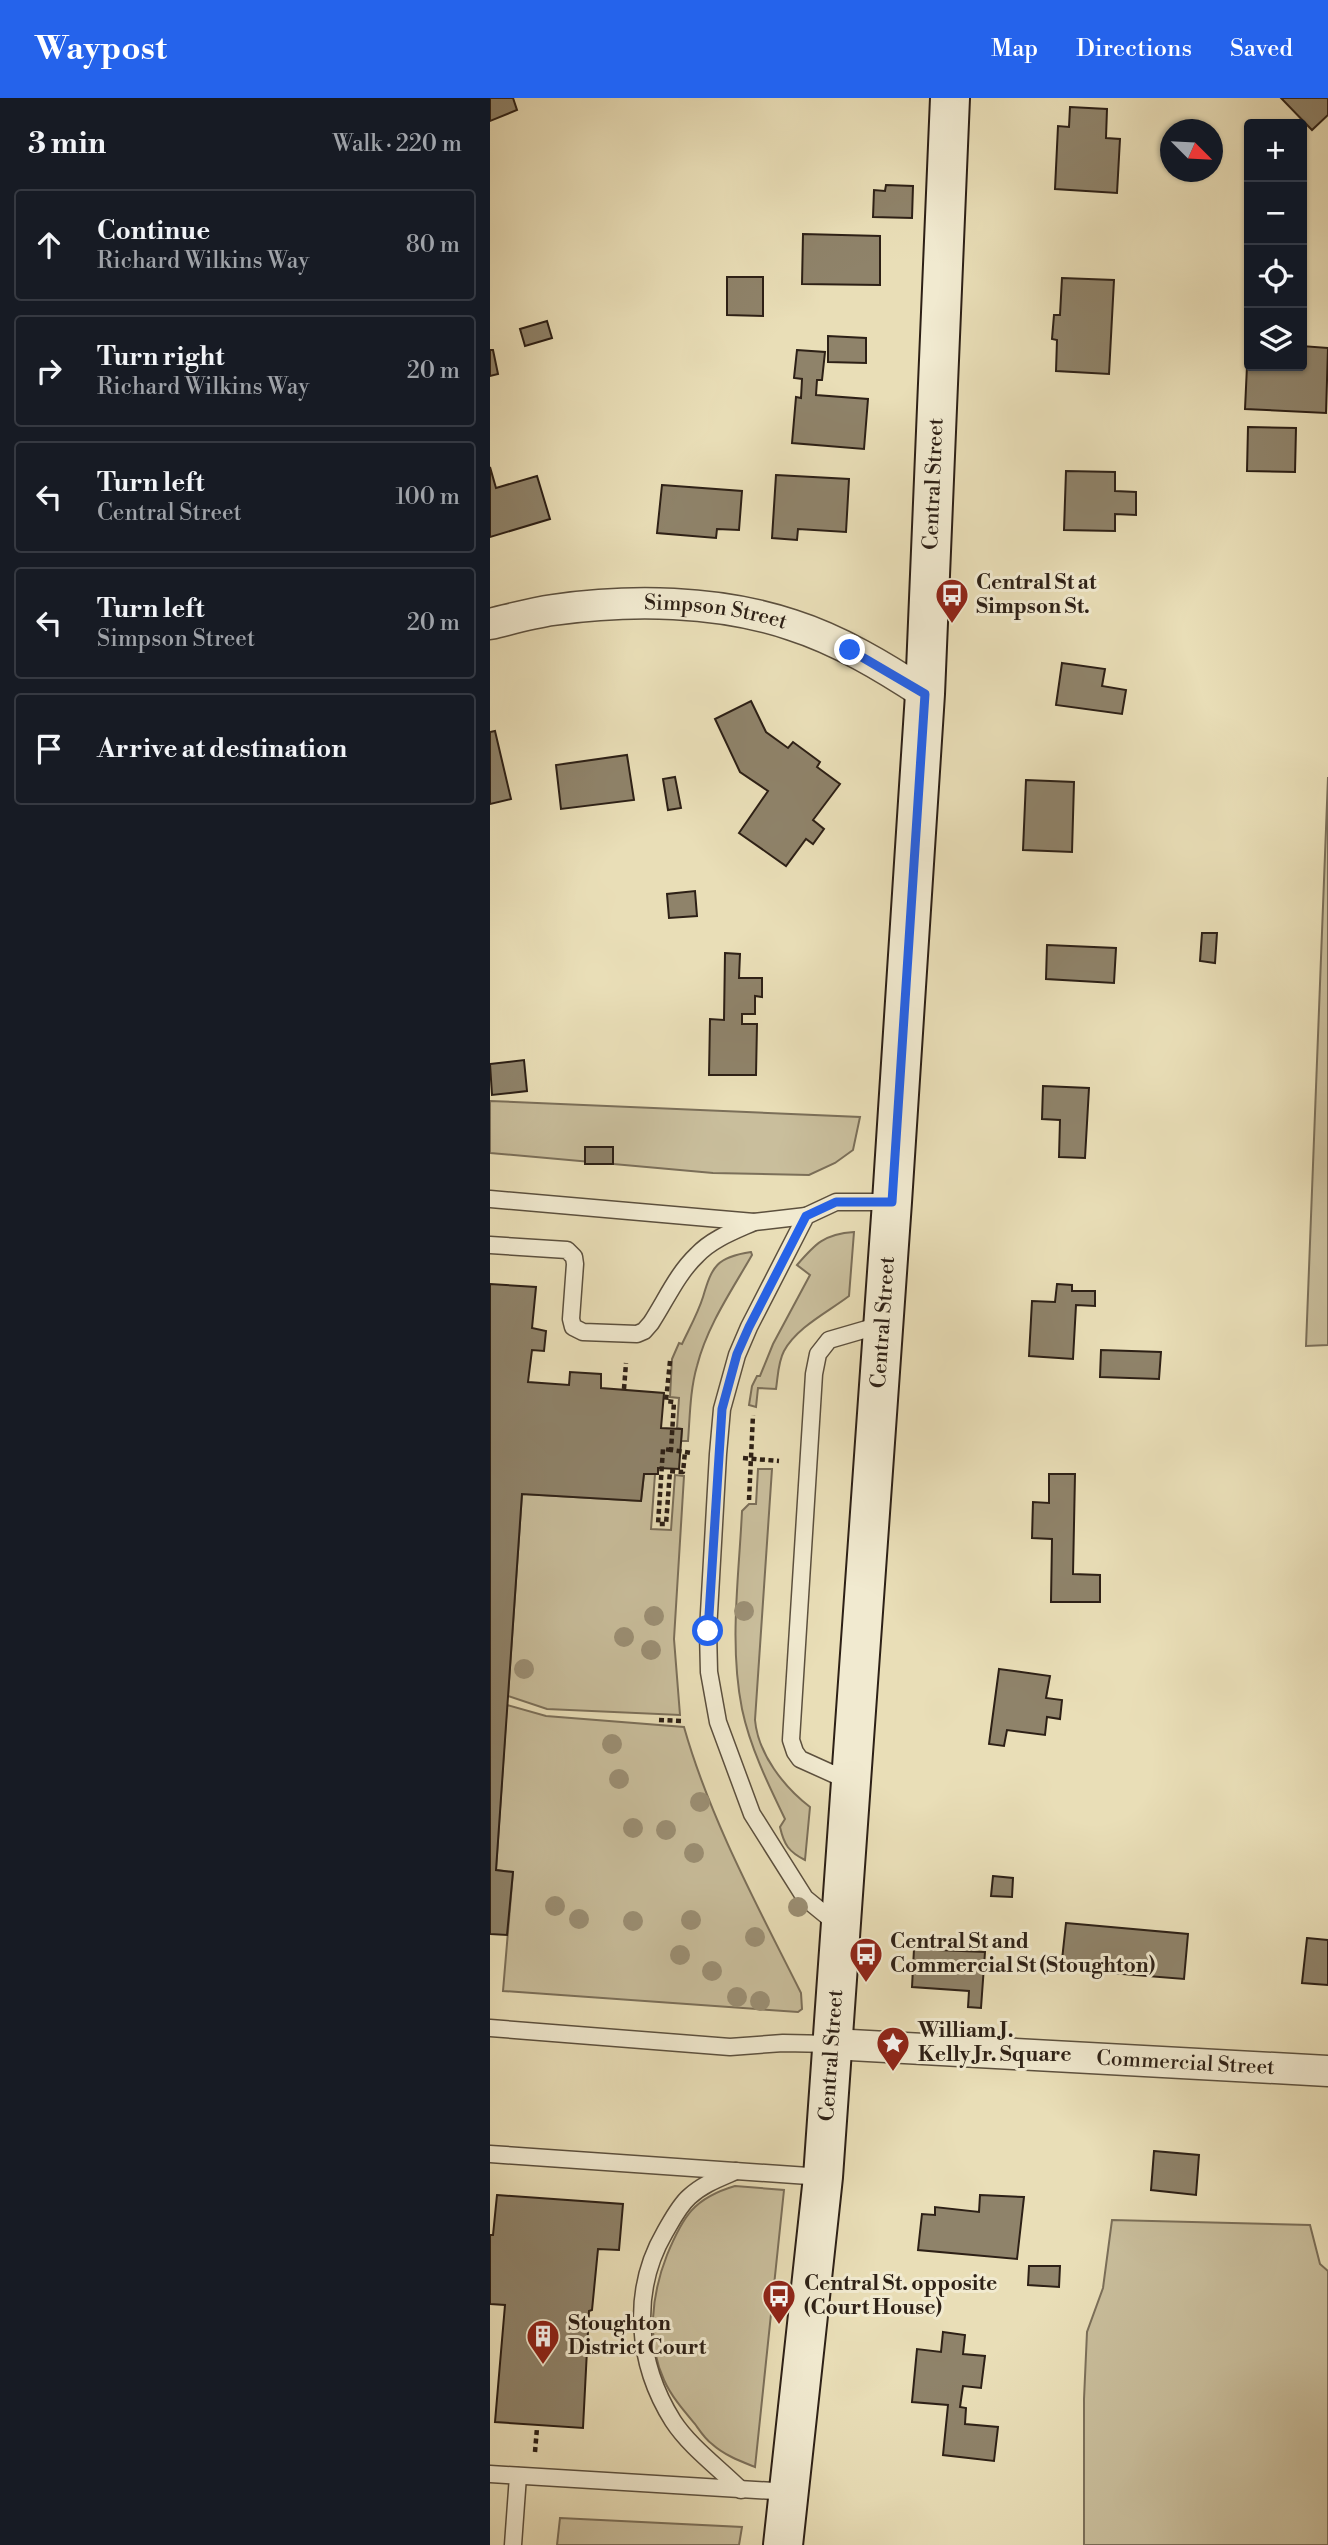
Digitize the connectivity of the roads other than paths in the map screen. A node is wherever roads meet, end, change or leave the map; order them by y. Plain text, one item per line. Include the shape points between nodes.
1 (950, 98) edge
2 (490, 624) edge
3 (925, 694) junction
4 (490, 1199) edge
5 (892, 1202) junction
6 (806, 1216) junction
7 (754, 1222) junction
8 (490, 1245) edge
9 (884, 1324) junction
10 (852, 1783) junction
11 (842, 1928) junction
12 (490, 2028) edge
13 (832, 2044) junction
14 (1328, 2071) edge
15 (490, 2154) edge
16 (736, 2171) junction
17 (823, 2177) junction
18 (490, 2474) edge
19 (518, 2476) junction
20 (741, 2490) junction
21 (790, 2492) junction
22 (513, 2545) edge
23 (783, 2545) edge

1 - 3 main road, Central Street
2 - 3 street, Simpson Street via 553,610 646,602 715,607 792,625 850,650
3 - 5 main road, Central Street
4 - 7 lane
5 - 6 lane via 836,1202
5 - 9 main road, Central Street
6 - 7 lane
6 - 11 lane via 737,1354 722,1409 709,1672 718,1722 752,1814 805,1898
7 - 8 lane via 698,1253 644,1331 637,1334 583,1332 573,1327 575,1264 567,1250
9 - 10 main road, Central Street
9 - 10 lane via 829,1340 818,1354 814,1374 792,1740 800,1759
10 - 11 main road, Central Street
11 - 13 main road, Central Street
12 - 13 lane via 730,2047
13 - 14 street, Commercial Street
13 - 17 main road, Central Street
15 - 16 lane
16 - 17 lane
16 - 20 lane via 700,2189 677,2212 653,2258 641,2318 652,2378 674,2423
17 - 21 main road, Central Street
18 - 19 lane
19 - 20 lane
19 - 22 lane
20 - 21 lane
21 - 23 main road, Central Street

